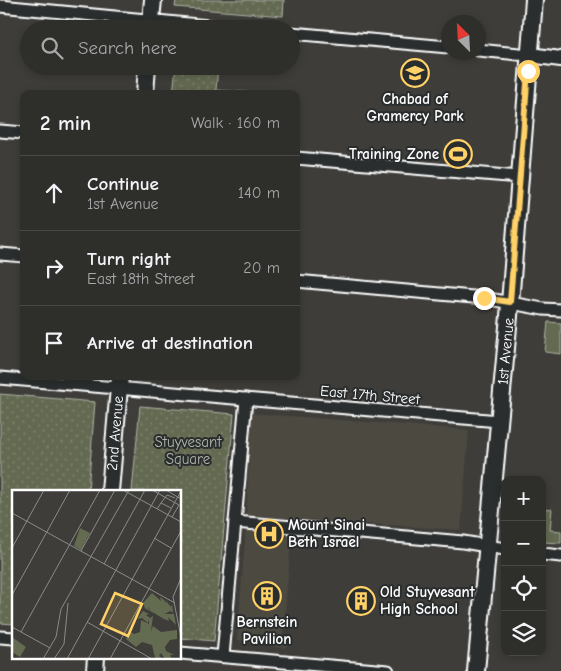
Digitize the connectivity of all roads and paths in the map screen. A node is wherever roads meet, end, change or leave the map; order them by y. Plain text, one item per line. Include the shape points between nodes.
1 (153, 0) edge
2 (534, 0) edge
3 (0, 6) edge
4 (117, 20) edge
5 (151, 20) edge
6 (300, 34) edge
7 (441, 46) edge
8 (486, 51) edge
9 (529, 55) junction
10 (561, 59) edge
11 (146, 75) edge
12 (145, 90) edge
13 (0, 131) edge
14 (20, 133) edge
15 (300, 158) edge
16 (520, 177) junction
17 (0, 254) edge
18 (20, 256) edge
19 (300, 281) edge
20 (510, 302) junction
21 (561, 310) edge
22 (0, 378) edge
23 (20, 379) edge
24 (60, 380) edge
25 (119, 382) edge
26 (246, 399) junction
27 (499, 421) junction
28 (110, 490) edge
29 (235, 522) junction
30 (486, 546) junction
31 (501, 548) edge
32 (546, 554) edge
33 (561, 556) edge
34 (181, 652) edge
35 (223, 656) junction
36 (96, 658) edge
37 (94, 671) edge
38 (388, 671) edge
39 (476, 671) edge

1 - 5 main road
2 - 9 main road, 1st Avenue
3 - 4 street
6 - 7 street
8 - 9 street
9 - 10 street
9 - 16 main road, 1st Avenue
11 - 12 main road
13 - 14 street
15 - 16 street
16 - 20 main road, 1st Avenue
17 - 18 street
19 - 20 street
20 - 21 street
20 - 27 main road, 1st Avenue
22 - 23 street, East 17th Street
24 - 25 street, East 17th Street
25 - 26 street, East 17th Street
25 - 28 main road, 2nd Avenue
26 - 27 street, East 17th Street
26 - 29 street
27 - 30 main road, 1st Avenue
29 - 30 street
29 - 35 street
30 - 31 street
30 - 39 main road, 1st Avenue
32 - 33 street
34 - 35 street
35 - 38 street
36 - 37 main road

